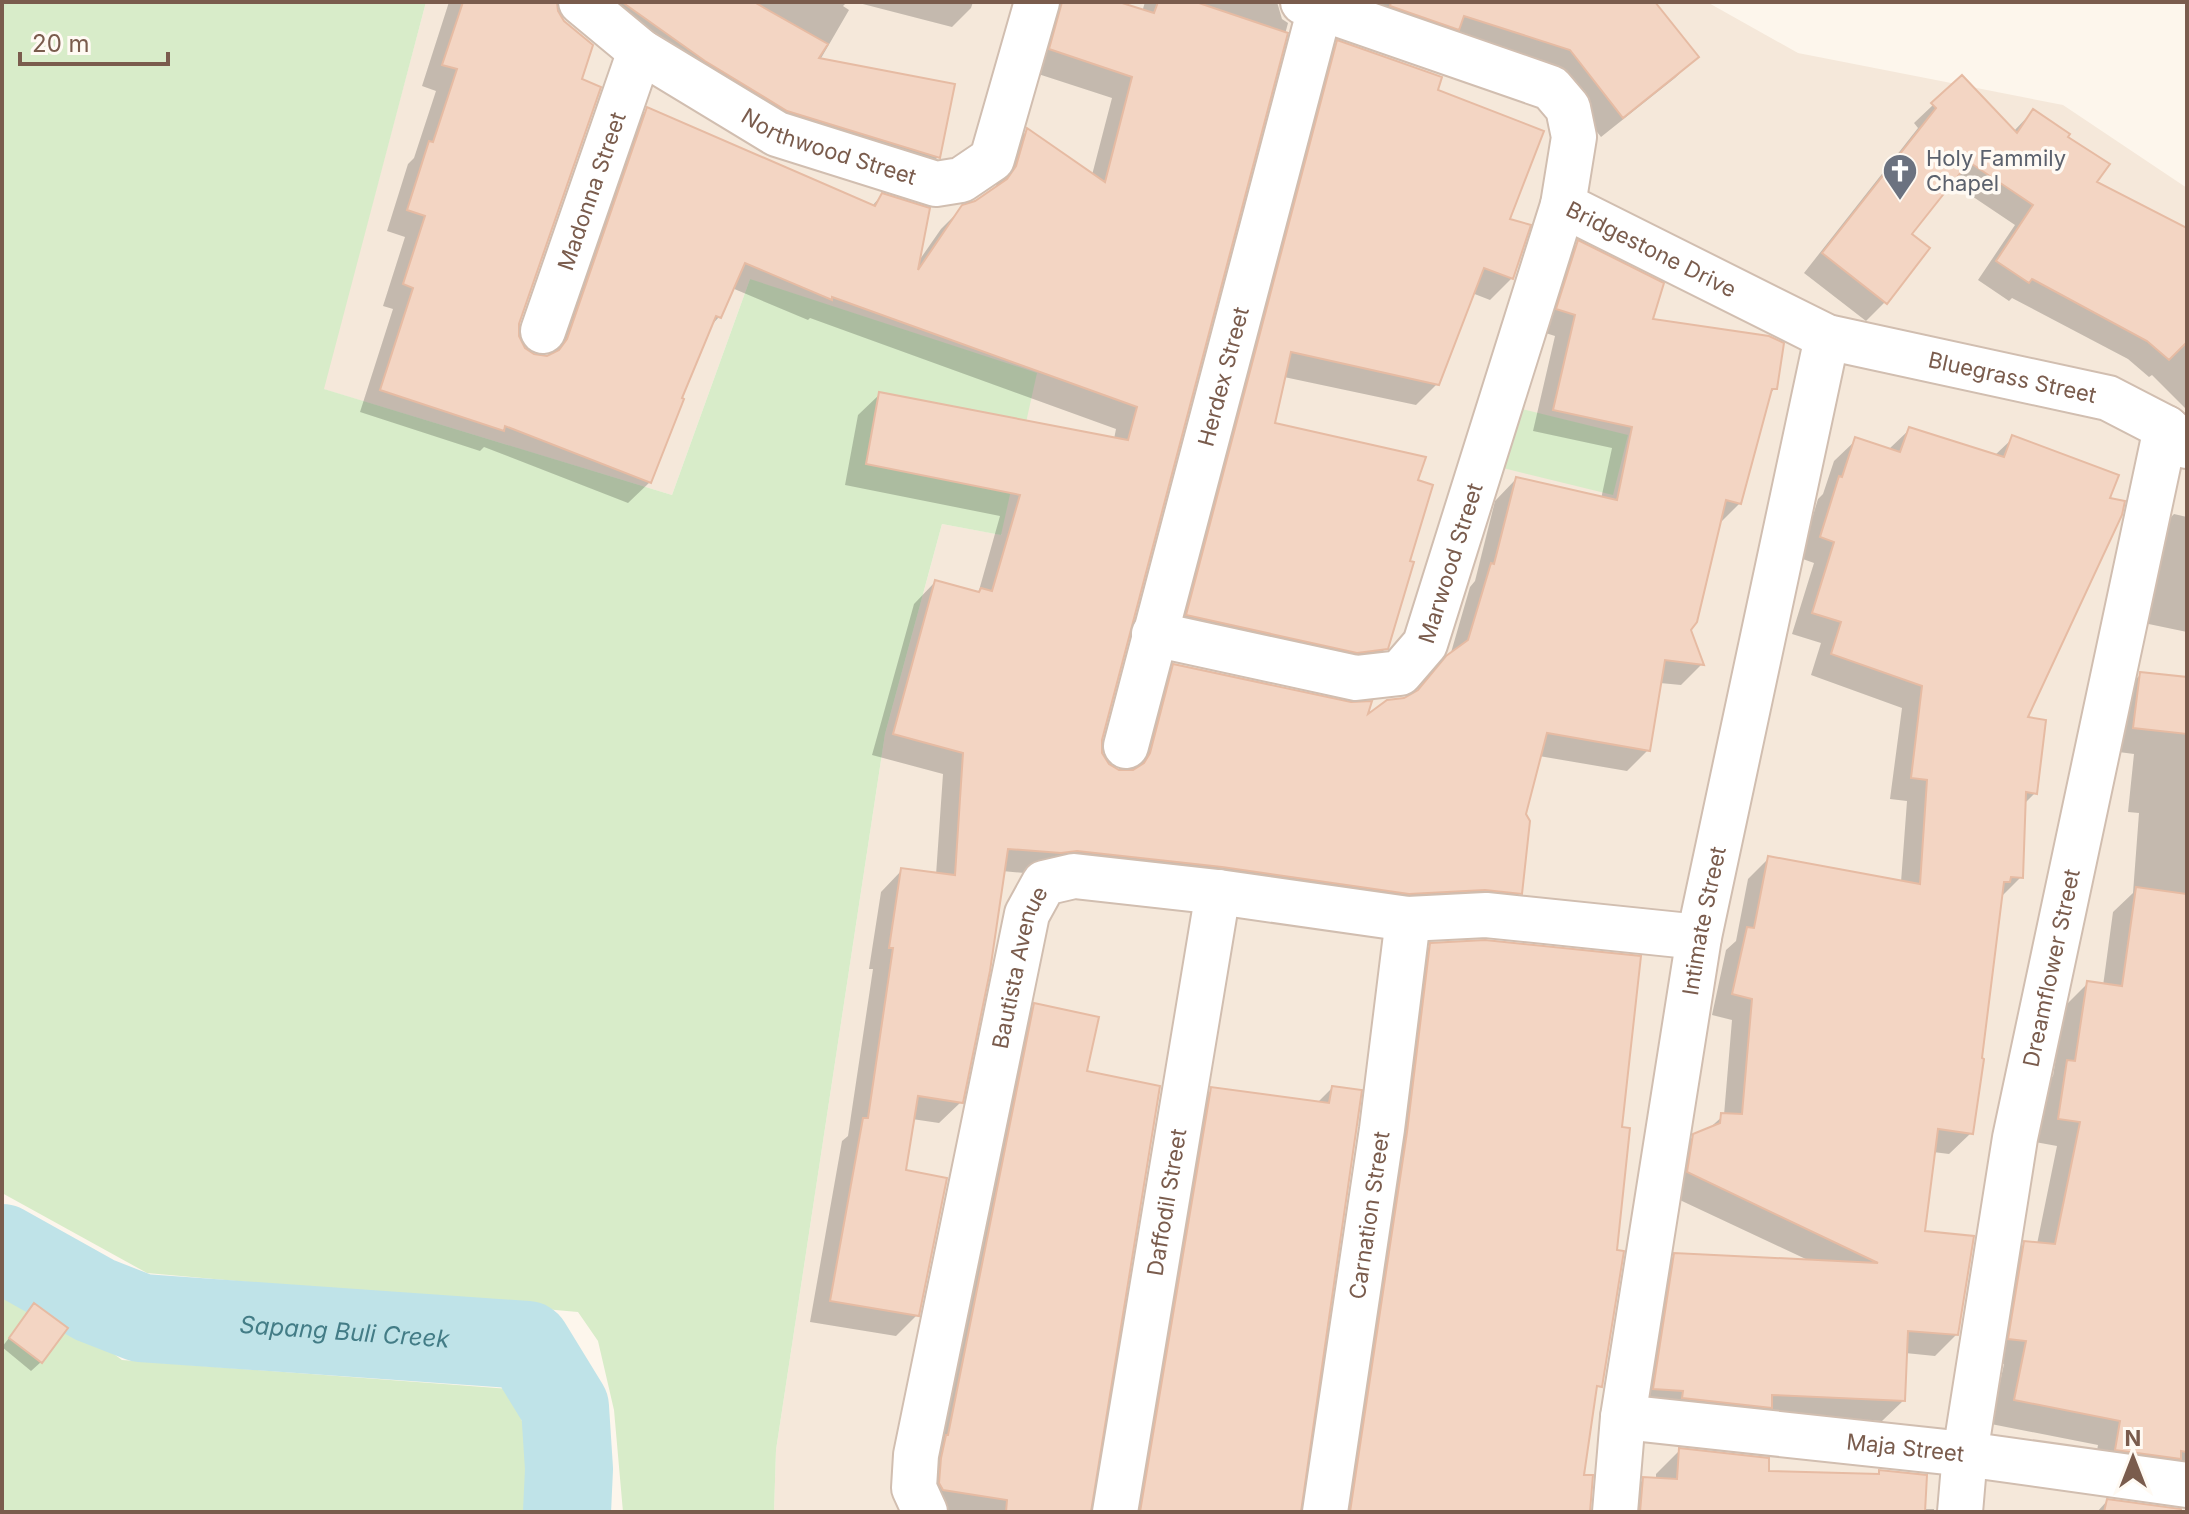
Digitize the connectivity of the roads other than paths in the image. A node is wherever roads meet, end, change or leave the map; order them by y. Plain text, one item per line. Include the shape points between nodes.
1 (581, 2) edge
2 (1037, 2) edge
3 (1311, 5) edge
4 (640, 51) junction
5 (1563, 205) junction
6 (543, 331) dead end
7 (1827, 337) junction
8 (2177, 437) edge
9 (1154, 634) junction
10 (1126, 746) dead end
11 (1218, 892) junction
12 (1408, 919) junction
13 (1699, 937) junction
14 (1623, 1417) junction
15 (1965, 1454) junction
16 (2187, 1485) edge
17 (925, 1512) edge
18 (1115, 1512) edge
19 (1325, 1512) edge
20 (1615, 1512) edge
21 (1960, 1512) edge

1 - 4 street, Northwood Street
2 - 4 street, Northwood Street via 992,159 961,180 936,184 777,134
3 - 5 street, Bridgestone Drive via 1551,88 1568,108 1574,137
3 - 9 street, Herdex Street
4 - 6 street, Madonna Street
5 - 7 street, Bridgestone Drive
5 - 9 street, Marwood Street via 1425,644 1400,673 1356,678
7 - 8 street, Bluegrass Street via 2108,398
7 - 13 street, Intimate Street
8 - 15 street, Dreamflower Street via 2015,1138
9 - 10 street, Herdex Street
11 - 12 street, Bautista Avenue
11 - 17 street, Bautista Avenue via 1074,876 1044,883 1027,914 916,1455 914,1488
11 - 18 street, Daffodil Street
12 - 13 street, Bautista Avenue via 1486,915
12 - 19 street, Carnation Street
13 - 14 street, Intimate Street
14 - 15 street, Maja Street
14 - 20 street, Intimate Street
15 - 16 street, Maja Street
15 - 21 street, Dreamflower Street

